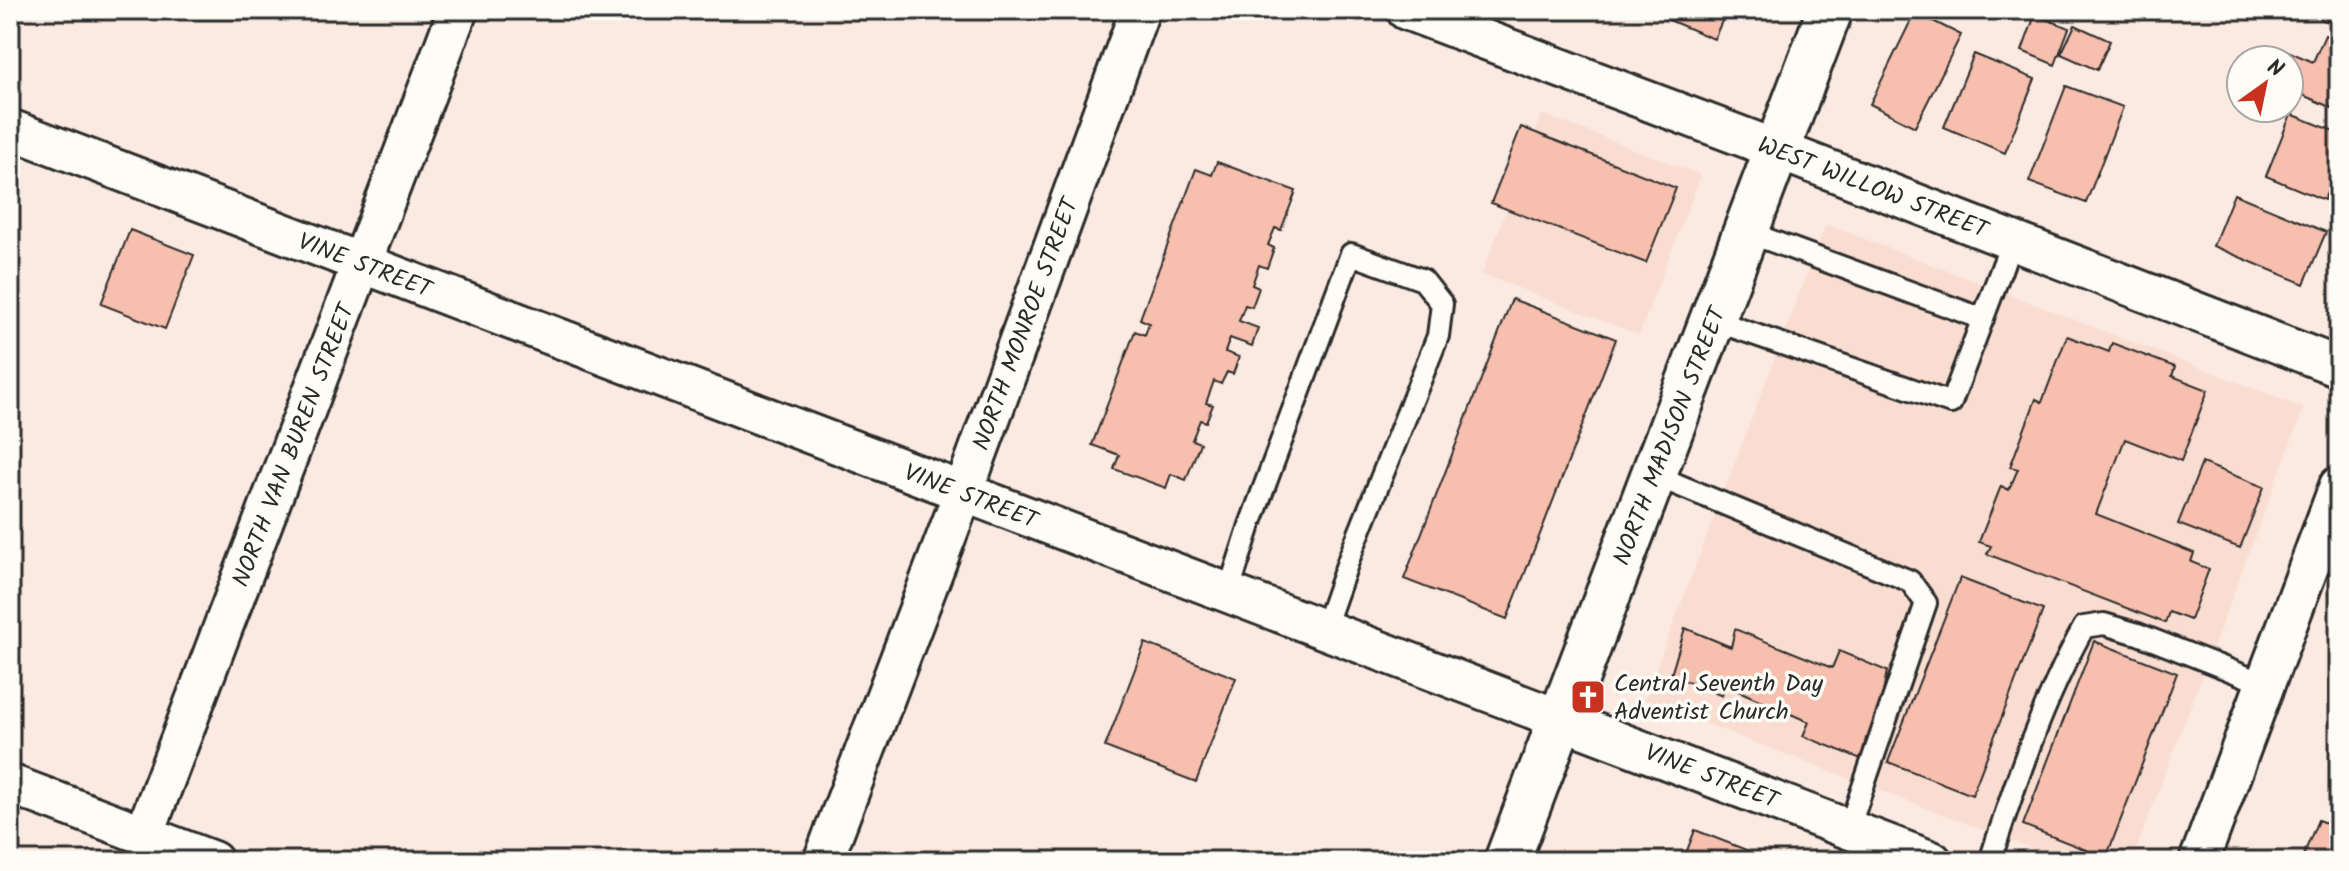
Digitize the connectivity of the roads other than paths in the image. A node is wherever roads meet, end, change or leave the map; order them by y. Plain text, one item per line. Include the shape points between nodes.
1 (458, 10) edge
2 (1140, 10) edge
3 (1406, 10) edge
4 (1830, 10) edge
5 (10, 129) edge
6 (1778, 150) junction
7 (1747, 232) junction
8 (2012, 241) junction
9 (362, 263) junction
10 (1983, 319) junction
11 (1713, 320) junction
12 (2339, 367) edge
13 (1654, 475) junction
14 (2339, 486) edge
15 (963, 493) junction
16 (1228, 593) junction
17 (1324, 630) junction
18 (2265, 684) junction
19 (1559, 719) junction
20 (10, 784) edge
21 (1849, 828) junction
22 (144, 835) junction
23 (213, 861) edge
24 (823, 861) edge
25 (1507, 861) edge
26 (1932, 861) edge
27 (1990, 861) edge
28 (2199, 861) edge

1 - 9 street, NORTH VAN BUREN STREET
2 - 15 street, NORTH MONROE STREET
3 - 6 street, WEST WILLOW STREET
4 - 6 street, NORTH MADISON STREET
5 - 9 street, VINE STREET
6 - 7 street, NORTH MADISON STREET
6 - 8 street, WEST WILLOW STREET
7 - 10 lane
7 - 11 street, NORTH MADISON STREET
8 - 10 lane
8 - 12 street, WEST WILLOW STREET
9 - 15 street, VINE STREET
9 - 22 street, NORTH VAN BUREN STREET
10 - 11 lane via 1951,403
11 - 13 street, NORTH MADISON STREET
13 - 19 street, NORTH MADISON STREET
13 - 21 lane via 1910,581 1926,603
14 - 18 street
15 - 16 street, VINE STREET
15 - 24 street, NORTH MONROE STREET
16 - 17 street, VINE STREET
16 - 17 lane via 1351,254 1423,280 1442,304 1438,336
17 - 19 street, VINE STREET
18 - 27 lane via 2138,634 2104,624 2084,627 2063,662
18 - 28 street
19 - 21 street, VINE STREET
19 - 25 street, NORTH MADISON STREET
20 - 22 street
21 - 26 street, VINE STREET
22 - 23 street

